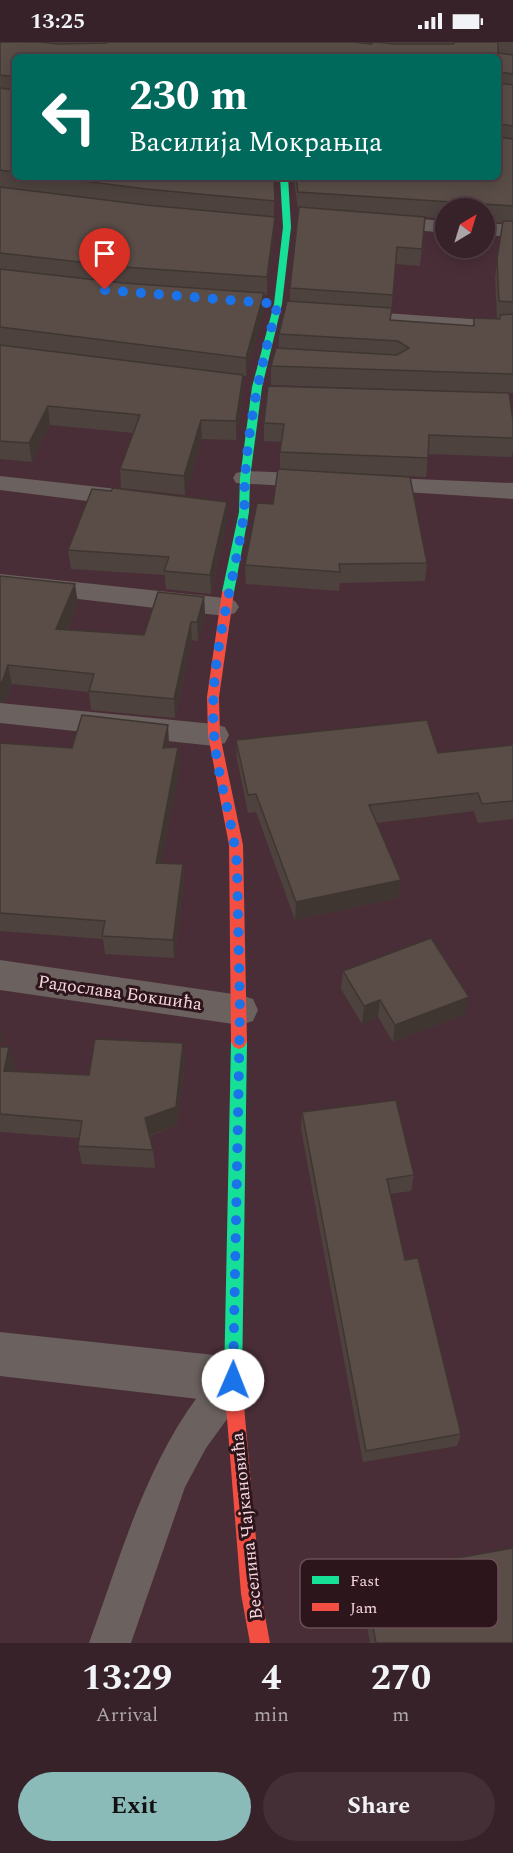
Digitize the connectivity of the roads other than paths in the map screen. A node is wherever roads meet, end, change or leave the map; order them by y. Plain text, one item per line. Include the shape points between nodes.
1 (284, 180) edge
2 (309, 218) edge
3 (366, 221) edge
4 (283, 223) junction
5 (435, 226) edge
6 (495, 230) edge
7 (513, 231) edge
8 (255, 302) edge
9 (277, 308) junction
10 (300, 313) edge
11 (334, 315) edge
12 (513, 327) edge
13 (264, 360) junction
14 (286, 360) edge
15 (234, 384) edge
16 (264, 392) junction
17 (245, 478) junction
18 (0, 483) edge
19 (513, 490) edge
20 (162, 502) edge
21 (0, 582) edge
22 (225, 607) junction
23 (0, 713) edge
24 (214, 735) junction
25 (0, 975) edge
26 (240, 1010) junction
27 (0, 1354) edge
28 (233, 1380) junction
29 (110, 1643) edge
30 (260, 1643) edge

1 - 4 street, Веселина Чајкановића
2 - 4 street
3 - 5 street
4 - 9 street, Веселина Чајкановића
6 - 7 street
8 - 9 street
9 - 10 lane
9 - 13 street, Веселина Чајкановића
11 - 12 lane
13 - 14 lane
13 - 16 street, Веселина Чајкановића
15 - 16 street
16 - 17 street, Веселина Чајкановића
17 - 19 street
17 - 22 street, Веселина Чајкановића via 232,511
18 - 20 street
21 - 22 street
22 - 24 street, Веселина Чајкановића via 213,697
23 - 24 street
24 - 26 street, Веселина Чајкановића via 236,845
25 - 26 street, Радослава Бокшића
26 - 28 street, Веселина Чајкановића
27 - 28 street
28 - 29 lane via 193,1435 169,1478
28 - 30 street, Веселина Чајкановића via 251,1594

